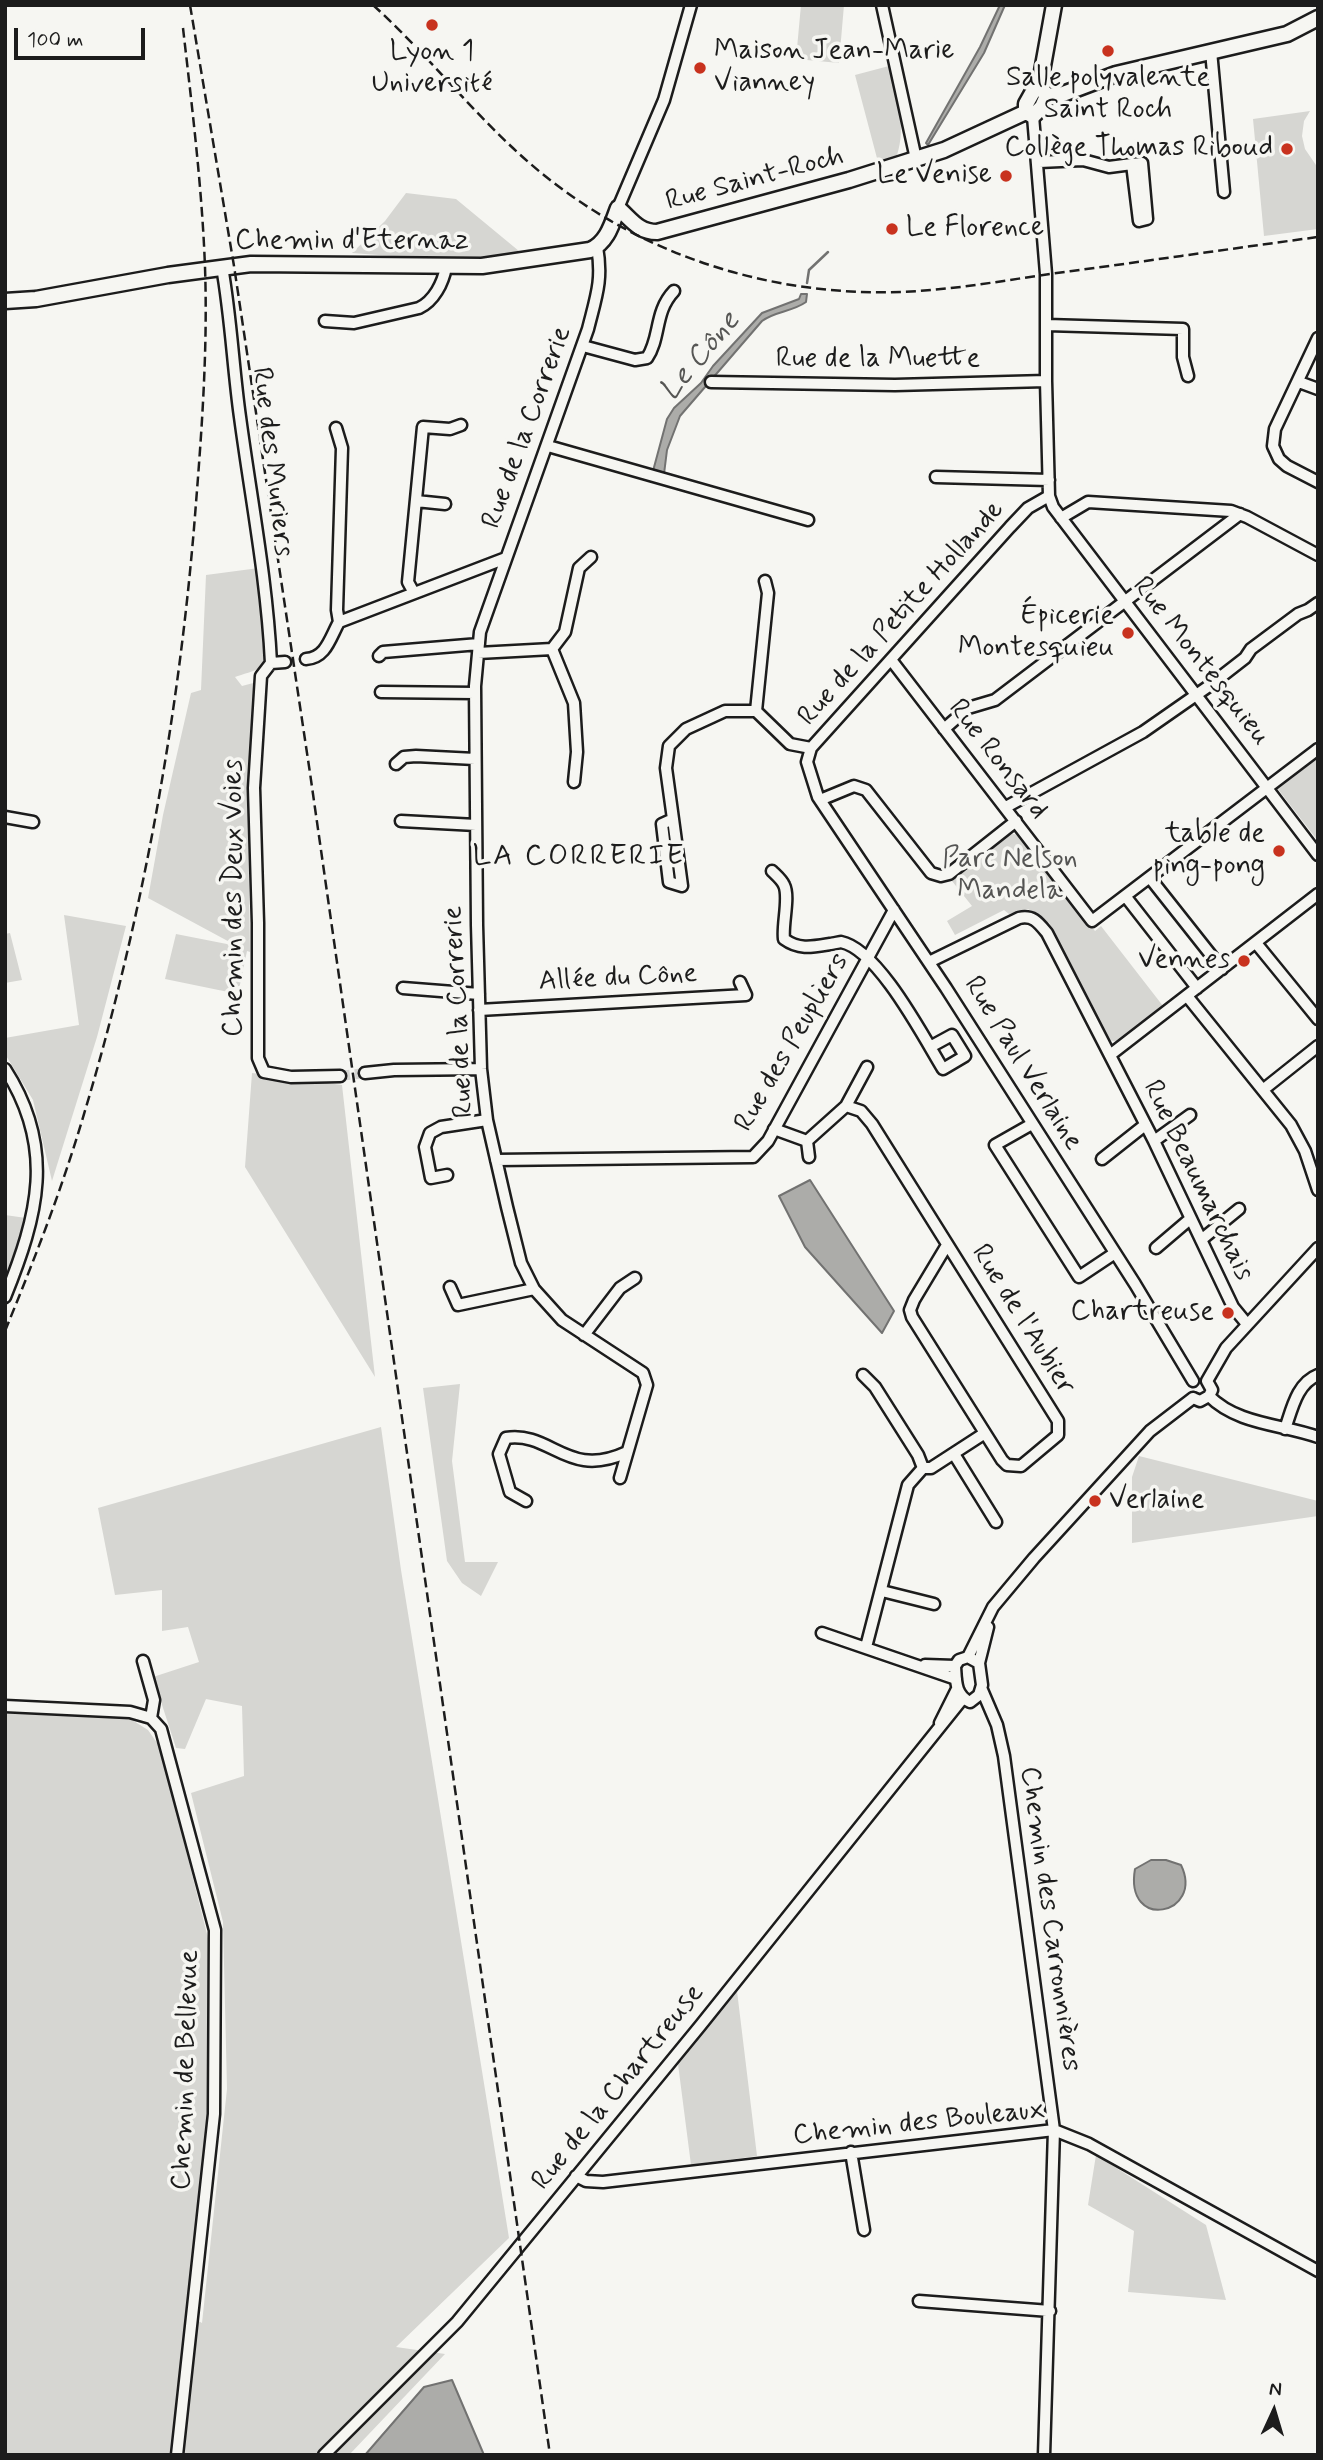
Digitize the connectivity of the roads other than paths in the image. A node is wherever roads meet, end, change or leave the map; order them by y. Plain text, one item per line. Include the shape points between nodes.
1 (691, 5) edge
2 (882, 5) edge
3 (1054, 5) edge
4 (1318, 18) edge
5 (1211, 51) junction
6 (1043, 92) junction
7 (1030, 114) junction
8 (916, 159) junction
9 (1039, 162) junction
10 (1132, 164) junction
11 (1224, 192) dead end
12 (618, 208) junction
13 (635, 225) junction
14 (608, 232) junction
15 (597, 247) junction
16 (222, 267) junction
17 (446, 267) junction
18 (674, 291) dead end
19 (5, 302) edge
20 (325, 321) dead end
21 (1047, 325) junction
22 (1318, 338) edge
23 (583, 346) junction
24 (1188, 376) dead end
25 (1046, 381) junction
26 (711, 382) dead end
27 (1299, 382) junction
28 (1318, 390) edge
29 (461, 425) dead end
30 (336, 428) dead end
31 (548, 446) junction
32 (936, 477) dead end
33 (1049, 480) junction
34 (1318, 482) edge
35 (1049, 495) junction
36 (416, 502) junction
37 (445, 504) dead end
38 (1240, 513) junction
39 (1061, 518) junction
40 (808, 520) dead end
41 (1318, 555) edge
42 (591, 557) dead end
43 (506, 558) junction
44 (765, 581) dead end
45 (414, 593) junction
46 (1125, 602) junction
47 (1318, 603) edge
48 (339, 622) junction
49 (479, 649) junction
50 (552, 649) junction
51 (379, 656) dead end
52 (306, 659) tunnel mouth
53 (892, 661) junction
54 (285, 662) tunnel mouth
55 (271, 663) junction
56 (381, 692) dead end
57 (475, 693) junction
58 (1196, 696) junction
59 (756, 711) junction
60 (944, 729) junction
61 (811, 748) junction
62 (1318, 749) edge
63 (475, 759) junction
64 (396, 764) dead end
65 (809, 774) joint
66 (574, 782) dead end
67 (1268, 787) junction
68 (820, 800) junction
69 (1006, 807) junction
70 (5, 817) edge
71 (673, 818) junction
72 (401, 821) dead end
73 (1016, 821) junction
74 (33, 822) dead end
75 (476, 825) junction
76 (1318, 855) edge
77 (772, 871) dead end
78 (1150, 878) junction
79 (1318, 894) edge
80 (1125, 897) junction
81 (894, 910) junction
82 (1256, 943) junction
83 (868, 958) junction
84 (929, 962) junction
85 (1222, 969) junction
86 (740, 982) dead end
87 (403, 988) dead end
88 (1198, 988) junction
89 (479, 994) junction
90 (1187, 996) junction
91 (479, 1010) junction
92 (1318, 1019) edge
93 (1318, 1046) edge
94 (930, 1047) dead end
95 (1110, 1055) junction
96 (867, 1068) dead end
97 (5, 1069) edge
98 (481, 1069) junction
99 (365, 1073) tunnel mouth
100 (340, 1076) tunnel mouth
101 (1264, 1089) junction
102 (846, 1106) junction
103 (1190, 1115) dead end
104 (486, 1120) junction
105 (1032, 1124) junction
106 (1145, 1125) junction
107 (775, 1129) junction
108 (807, 1141) junction
109 (1154, 1142) junction
110 (808, 1157) dead end
111 (1102, 1159) dead end
112 (496, 1160) junction
113 (447, 1175) dead end
114 (1318, 1190) edge
115 (1239, 1209) dead end
116 (1190, 1219) junction
117 (1201, 1240) junction
118 (947, 1245) junction
119 (1156, 1248) dead end
120 (1318, 1248) edge
121 (1115, 1253) junction
122 (635, 1278) dead end
123 (450, 1287) dead end
124 (534, 1289) junction
125 (5, 1297) edge
126 (1247, 1324) junction
127 (584, 1335) junction
128 (863, 1375) dead end
129 (1318, 1375) edge
130 (1193, 1381) junction
131 (1207, 1381) junction
132 (1209, 1396) junction
133 (1193, 1398) junction
134 (1285, 1429) junction
135 (985, 1433) junction
136 (1318, 1437) edge
137 (627, 1452) junction
138 (954, 1454) junction
139 (923, 1468) junction
140 (620, 1478) dead end
141 (526, 1501) dead end
142 (996, 1522) dead end
143 (881, 1591) junction
144 (934, 1604) dead end
145 (993, 1606) junction
146 (822, 1633) dead end
147 (866, 1647) junction
148 (968, 1657) junction
149 (143, 1661) dead end
150 (979, 1663) junction
151 (914, 1665) junction
152 (955, 1666) junction
153 (959, 1689) junction
154 (979, 1695) junction
155 (5, 1706) edge
156 (150, 1718) junction
157 (1054, 2130) junction
158 (851, 2152) junction
159 (576, 2176) junction
160 (864, 2230) dead end
161 (1318, 2271) edge
162 (919, 2301) dead end
163 (1050, 2311) junction
164 (177, 2455) edge
165 (324, 2455) edge
166 (1044, 2455) edge

1 - 12 street via 664,100
2 - 8 street
3 - 6 street
4 - 5 street via 1287,34
5 - 6 street via 1116,74 1063,94
5 - 11 street
6 - 7 street via 1031,90 1026,104
7 - 8 street, Rue Saint-Roch
7 - 9 street
8 - 13 street, Rue Saint-Roch via 657,232
9 - 10 street
9 - 21 street
10 - 10 street via 1139,220 1147,219 1142,163
12 - 13 street, Rue Saint-Roch
12 - 14 street
13 - 14 street
14 - 15 street
15 - 17 street, Chemin d'Eternaz via 511,262
15 - 23 street, Rue de la Correrie via 600,282
16 - 17 street, Chemin d'Eternaz via 267,262
16 - 19 street, Chemin d'Eternaz
16 - 55 street, Rue des Muriers
17 - 20 street via 428,304 355,323
18 - 23 street via 663,302 647,358 635,360
21 - 24 street via 1183,329 1182,357
21 - 25 street
22 - 27 street
23 - 31 street, Rue de la Correrie
25 - 26 street, Rue de la Muette via 895,385
25 - 33 street
27 - 28 street
27 - 34 street via 1275,429 1273,446 1287,466
29 - 36 street via 423,427
30 - 48 street via 342,447
31 - 40 street
31 - 43 street, Rue de la Correrie
32 - 33 street
33 - 35 street
35 - 39 street, Rue Montesquieu
35 - 53 street, Rue de la Petite Hollande via 1010,527
36 - 37 street
36 - 45 street via 408,582
38 - 39 street via 1088,502
38 - 41 street
38 - 46 street
39 - 46 street, Rue Montesquieu
42 - 50 street via 579,568 565,632
43 - 45 street
43 - 49 street, Rue de la Correrie
44 - 59 street via 768,593
45 - 48 street
46 - 58 street, Rue Montesquieu
46 - 60 street via 995,700 968,708
47 - 58 street via 1251,649
48 - 52 street via 324,652
49 - 50 street
49 - 51 street via 383,652
49 - 57 street, Rue de la Correrie
50 - 66 street via 574,703
53 - 60 street, Rue Ronsard
53 - 61 street, Rue de la Petite Hollande
54 - 55 street
55 - 100 street, Chemin des Deux Voies via 261,676 254,788 258,1058 264,1072 291,1077
56 - 57 street
57 - 63 street, Rue de la Correrie
58 - 67 street, Rue Montesquieu
58 - 69 street via 1143,732
59 - 61 street via 790,744
59 - 71 street via 725,711 686,729 669,746 666,768
60 - 69 street, Rue Ronsard
61 - 65 street, Rue de la Petite Hollande
62 - 67 street
63 - 64 street via 416,756 404,757
63 - 75 street, Rue de la Correrie
65 - 68 street, Rue Paul Verlaine
67 - 76 street, Rue Montesquieu
67 - 78 street
68 - 73 street via 854,786 866,790 931,873 941,876
68 - 81 street, Rue Paul Verlaine
69 - 73 street, Rue Ronsard
70 - 74 street
71 - 71 street via 662,824 669,882 682,886
72 - 75 street
73 - 80 street, Rue Ronsard via 1093,920
75 - 89 street, Rue de la Correrie
77 - 83 street via 784,883 786,893 784,939 795,947 841,942
78 - 80 street
78 - 85 street
79 - 82 street
80 - 88 street
81 - 83 street, Rue des Peupliers
81 - 84 street, Rue Paul Verlaine
82 - 85 street
82 - 92 street
83 - 94 street via 885,976
83 - 107 street, Rue des Peupliers
84 - 95 street, Rue Beaumarchais via 1019,918 1037,920
84 - 105 street, Rue Paul Verlaine
85 - 88 street
86 - 91 street, Allée du Cône via 746,995
87 - 89 street
88 - 90 street
89 - 91 street, Rue de la Correrie
90 - 95 street
90 - 101 street
91 - 98 street, Rue de la Correrie
93 - 101 street
95 - 106 street, Rue Beaumarchais
96 - 102 street
97 - 125 street via 32,1120 37,1160 37,1192
98 - 99 street
98 - 104 street, Rue de la Correrie
101 - 114 street via 1305,1151
102 - 108 street
102 - 118 street, Rue de l'Aubier via 860,1111 872,1124
103 - 109 street
104 - 112 street, Rue de la Correrie
104 - 113 street via 430,1133 425,1147 431,1178
105 - 121 street, Rue Paul Verlaine
105 - 121 street via 995,1145 1074,1279
106 - 109 street, Rue Beaumarchais
106 - 111 street
107 - 108 street
107 - 112 street, Rue des Peupliers via 753,1157
108 - 110 street
109 - 116 street, Rue Beaumarchais
112 - 124 street, Rue de la Correrie via 521,1263
115 - 117 street
116 - 117 street, Rue Beaumarchais
116 - 119 street
117 - 126 street, Rue Beaumarchais via 1233,1307
118 - 135 street, Rue de l'Aubier via 910,1310
118 - 135 street, Rue de l'Aubier via 1060,1427 1053,1440 1015,1467 1002,1460
120 - 126 street
121 - 130 street, Rue Paul Verlaine
122 - 127 street via 620,1288
123 - 124 street via 458,1305
124 - 127 street, Rue de la Correrie via 562,1320
126 - 131 street
127 - 137 street, Rue de la Correrie via 643,1373 647,1385
128 - 139 street
129 - 134 street via 1307,1379
130 - 131 street
130 - 133 street
131 - 132 street via 1212,1390
132 - 133 street via 1200,1401
132 - 134 street via 1232,1413
133 - 145 street via 1150,1431
134 - 136 street
135 - 138 street
137 - 140 street, Rue de la Correrie
137 - 141 street via 591,1462 521,1436 506,1438 499,1454 510,1492
138 - 139 street
138 - 142 street
139 - 143 street via 908,1485
143 - 144 street
143 - 147 street
145 - 148 street
145 - 150 street
146 - 147 street
147 - 151 street
148 - 150 street
148 - 152 street
149 - 156 street via 154,1700
150 - 154 street
151 - 152 street
151 - 153 street
152 - 153 street
153 - 154 street via 970,1702
153 - 159 street, Rue de la Chartreuse via 934,1737
154 - 157 street, Chemin des Carronnières via 998,1725 1005,1762
155 - 156 street via 130,1712
156 - 164 street, Chemin de Bellevue via 161,1729 215,1930 214,2114
157 - 158 street, Chemin des Bouleaux
157 - 161 street, Chemin des Bouleaux via 1089,2144
157 - 163 street, Chemin des Carronnières
158 - 159 street, Chemin des Bouleaux via 603,2182
158 - 160 street
159 - 165 street, Rue de la Chartreuse via 457,2322
162 - 163 street
163 - 166 street, Chemin des Carronnières

